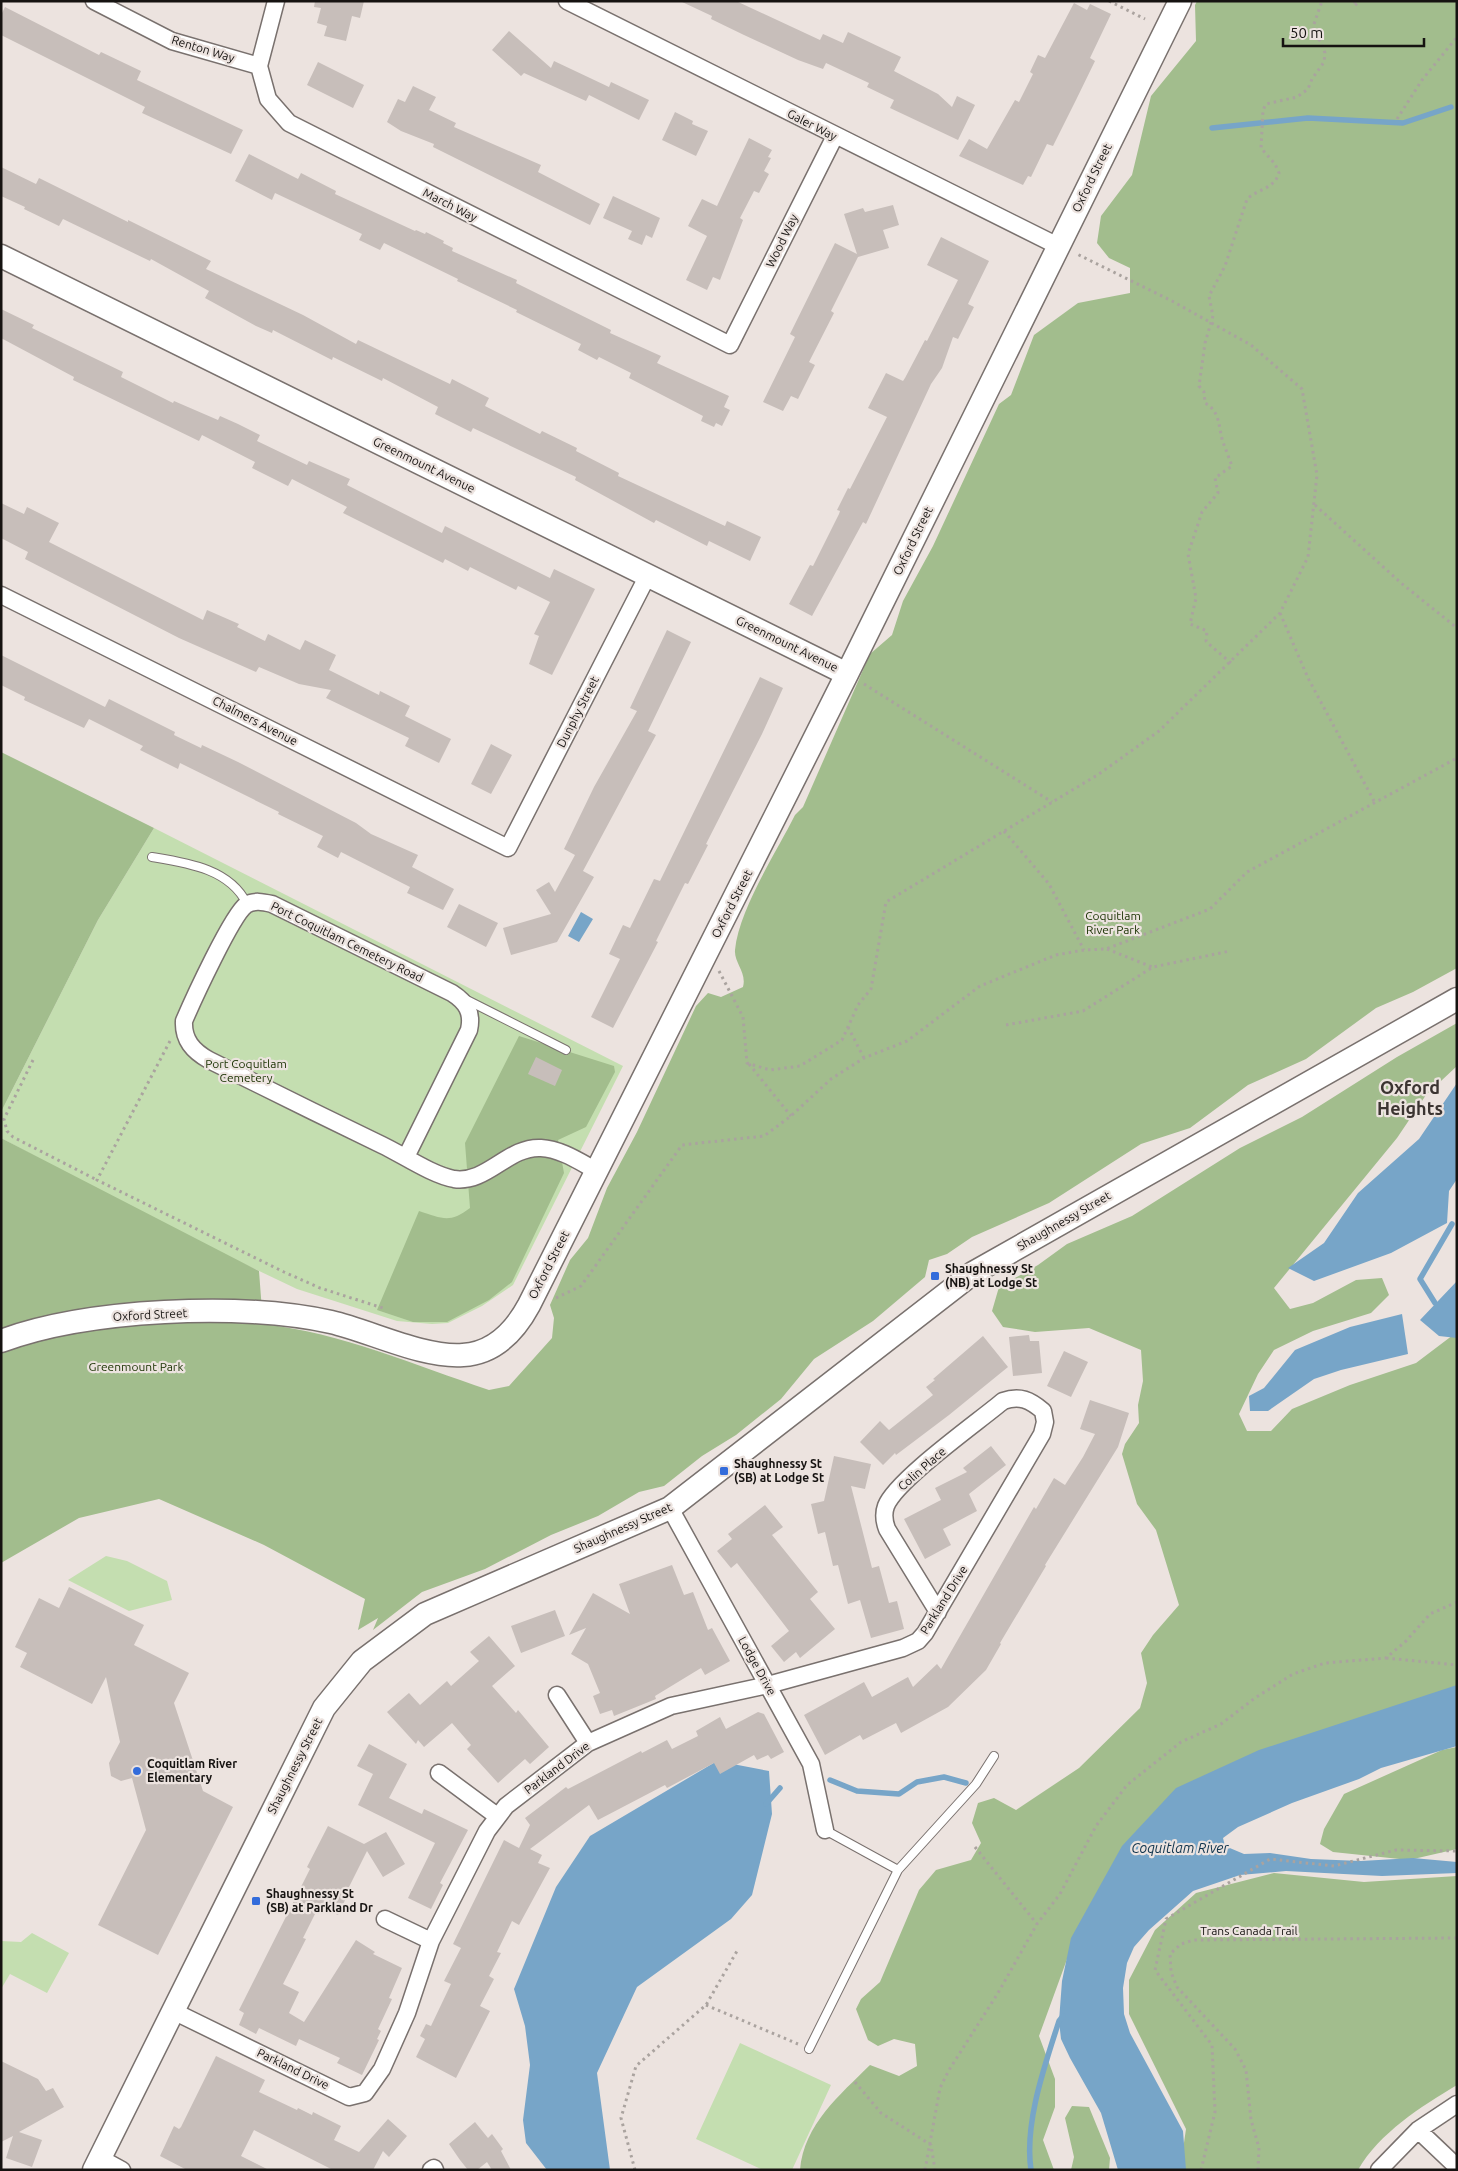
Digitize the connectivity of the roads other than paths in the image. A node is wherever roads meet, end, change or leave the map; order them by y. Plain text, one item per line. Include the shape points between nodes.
1 (94, 1) edge
2 (276, 1) edge
3 (567, 1) edge
4 (1180, 1) edge
5 (259, 66) junction
6 (834, 136) junction
7 (1058, 246) junction
8 (1, 256) edge
9 (730, 346) joint
10 (648, 575) junction
11 (1, 595) edge
12 (847, 674) junction
13 (508, 848) joint
14 (152, 857) dead end
15 (247, 904) junction
16 (452, 993) junction
17 (1457, 999) edge
18 (566, 1050) dead end
19 (406, 1157) junction
20 (597, 1171) junction
21 (1, 1342) edge
22 (1042, 1434) joint
23 (670, 1508) junction
24 (938, 1612) junction
25 (768, 1685) junction
26 (557, 1695) dead end
27 (588, 1743) junction
28 (994, 1756) dead end
29 (438, 1773) dead end
30 (497, 1816) junction
31 (825, 1830) joint
32 (898, 1870) junction
33 (385, 1919) dead end
34 (431, 1941) junction
35 (173, 2011) junction
36 (809, 2049) road end
37 (1457, 2104) edge
38 (1418, 2130) junction
39 (97, 2164) edge
40 (1457, 2167) edge
41 (122, 2170) edge
42 (1380, 2170) edge

1 - 5 street, Renton Way via 172,41
2 - 5 street, March Way
3 - 6 street, Galer Way
4 - 7 street, Oxford Street
5 - 9 street, March Way via 268,99 289,123
6 - 7 street, Galer Way
6 - 9 street, Wood Way
7 - 12 street, Oxford Street
8 - 10 street, Greenmount Avenue
10 - 12 street, Greenmount Avenue
10 - 13 street, Dunphy Street
11 - 13 street, Chalmers Avenue
12 - 20 street, Oxford Street
14 - 15 lane via 213,872 236,886
15 - 16 street, Port Coquitlam Cemetery Road via 272,904
15 - 19 street via 233,922 184,1021 185,1036 192,1049
16 - 18 lane
16 - 19 street, Port Coquitlam Cemetery Road via 469,1010 469,1030
17 - 23 street, Shaughnessy Street via 973,1273
19 - 20 street via 449,1178 463,1179 480,1174 516,1152 543,1148
20 - 21 street, Oxford Street via 524,1314 501,1341 486,1349 463,1355 432,1352 331,1322 248,1313 105,1318 35,1330
22 - 24 street, Parkland Drive
22 - 24 street, Colin Place via 1043,1411 1026,1399 1014,1397 1004,1401 898,1487 890,1498 884,1512 887,1529
23 - 25 street, Lodge Drive
23 - 35 street, Shaughnessy Street via 425,1614 362,1661 324,1708
24 - 25 street, Parkland Drive via 918,1641 912,1644
25 - 27 street, Parkland Drive via 672,1706
25 - 31 street, Lodge Drive via 811,1764
26 - 27 street
27 - 30 street, Parkland Drive
28 - 32 lane via 976,1784
29 - 30 street
30 - 34 street, Parkland Drive
31 - 32 lane
32 - 36 lane
33 - 34 street
34 - 35 street, Parkland Drive via 398,2038 373,2084 358,2096 349,2097
35 - 39 street, Shaughnessy Street
37 - 38 street
38 - 40 street
38 - 42 street
39 - 41 street

